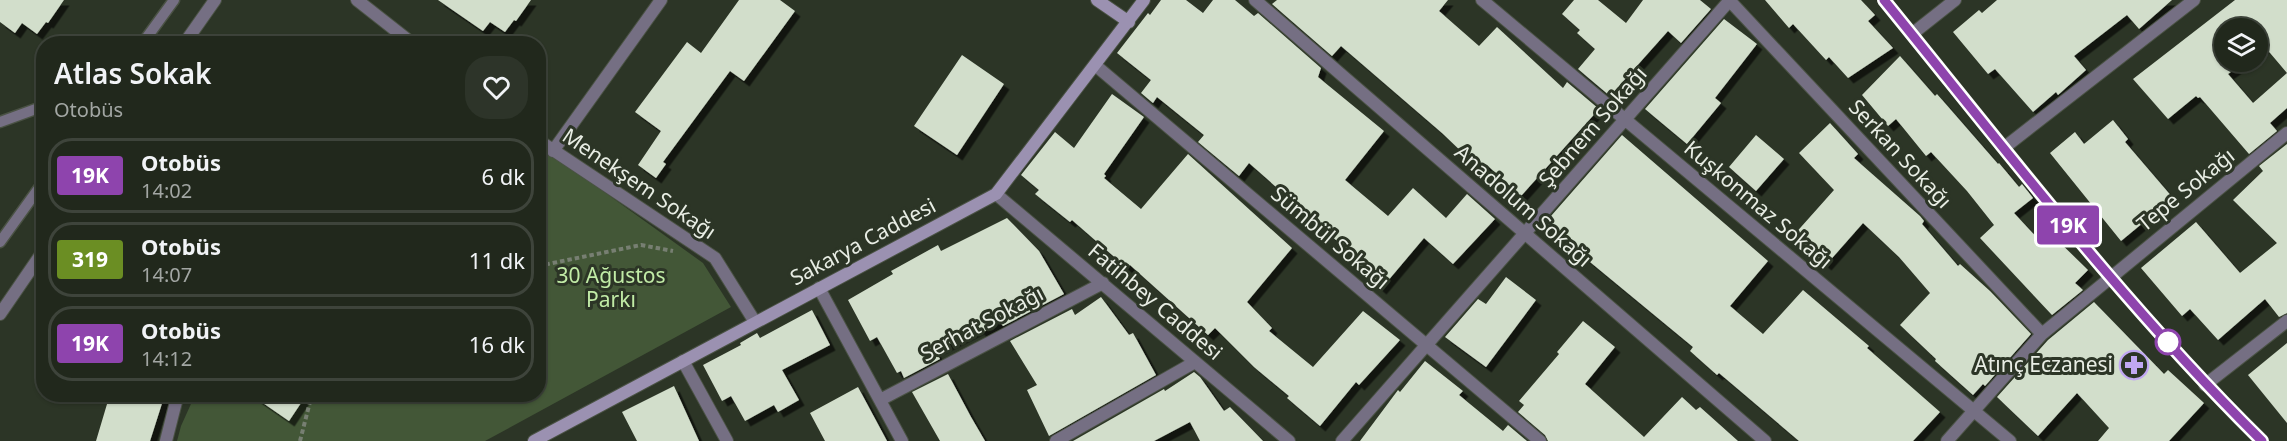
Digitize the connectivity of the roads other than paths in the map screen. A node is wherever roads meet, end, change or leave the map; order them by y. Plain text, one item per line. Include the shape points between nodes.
1 (174, 0) edge
2 (215, 0) edge
3 (357, 0) edge
4 (660, 0) edge
5 (1097, 0) edge
6 (1144, 0) edge
7 (1255, 0) edge
8 (1482, 0) edge
9 (1730, 0) edge
10 (1884, 0) edge
11 (1955, 0) edge
12 (2194, 0) edge
13 (1129, 22) junction
14 (1912, 34) junction
15 (148, 36) edge
16 (190, 36) edge
17 (403, 36) edge
18 (1095, 65) junction
19 (36, 109) edge
20 (1625, 120) junction
21 (0, 122) edge
22 (2287, 133) edge
23 (546, 146) edge
24 (2005, 147) junction
25 (553, 151) junction
26 (36, 192) edge
27 (996, 194) junction
28 (1525, 233) junction
29 (0, 242) edge
30 (36, 262) edge
31 (2110, 277) junction
32 (1103, 283) junction
33 (819, 288) junction
34 (0, 314) edge
35 (2287, 321) edge
36 (755, 322) junction
37 (2042, 334) junction
38 (1426, 345) junction
39 (683, 361) junction
40 (1195, 362) junction
41 (2205, 385) junction
42 (879, 400) junction
43 (176, 402) edge
44 (1974, 411) junction
45 (556, 436) edge
46 (166, 441) edge
47 (534, 441) edge
48 (727, 441) edge
49 (902, 441) edge
50 (1056, 441) edge
51 (1289, 441) edge
52 (1342, 441) edge
53 (1540, 441) edge
54 (1765, 441) edge
55 (1947, 441) edge
56 (2010, 441) edge
57 (2262, 441) edge

1 - 15 lane
2 - 16 street
3 - 17 street
4 - 25 street
5 - 13 street
6 - 13 street, Sakarya Caddesi
7 - 28 street, Anadolum Sokağı
8 - 20 street, Kuşkonmaz Sokağı
9 - 20 street, Şebnem Sokağı
9 - 37 street, Serkan Sokağı
10 - 14 street
11 - 14 street
12 - 24 street
13 - 18 street, Sakarya Caddesi
14 - 24 street
18 - 27 street, Sakarya Caddesi
18 - 38 street, Sümbül Sokağı
19 - 21 lane
20 - 28 street, Şebnem Sokağı
20 - 44 street, Kuşkonmaz Sokağı
22 - 31 street, Tepe Sokağı
23 - 25 street, Menekşem Sokağı
24 - 31 street
25 - 36 street, Menekşem Sokağı via 715,258
26 - 29 lane
27 - 32 street, Fatihbey Caddesi
27 - 33 street, Sakarya Caddesi
28 - 38 street, Şebnem Sokağı
28 - 54 street, Anadolum Sokağı
30 - 34 street
31 - 37 street, Tepe Sokağı
31 - 41 street
32 - 40 street, Fatihbey Caddesi
32 - 42 street, Serhat Sokağı
33 - 36 street, Sakarya Caddesi
33 - 42 street
35 - 41 street
36 - 39 street, Sakarya Caddesi
37 - 44 street, Tepe Sokağı
38 - 52 street, Şebnem Sokağı
38 - 53 street, Sümbül Sokağı
39 - 45 street, Sakarya Caddesi
39 - 48 street
40 - 50 street
40 - 51 street, Fatihbey Caddesi
41 - 57 street
42 - 49 street
43 - 46 street
44 - 55 street, Tepe Sokağı
44 - 56 street, Kuşkonmaz Sokağı
45 - 47 street, Sakarya Caddesi

